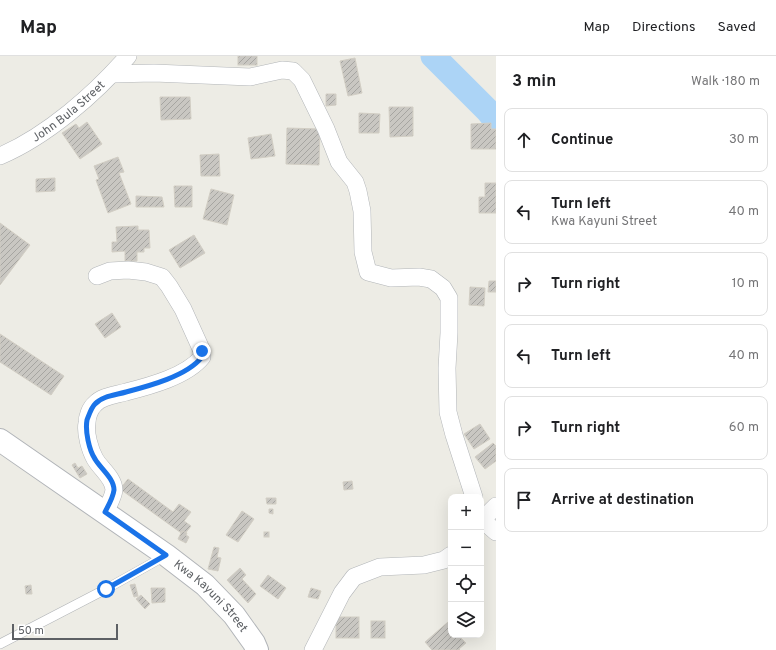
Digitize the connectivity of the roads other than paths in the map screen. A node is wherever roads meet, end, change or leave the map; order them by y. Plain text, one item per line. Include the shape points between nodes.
1 (128, 56) edge
2 (112, 74) junction
3 (0, 156) edge
4 (97, 276) dead end
5 (0, 440) edge
6 (473, 494) edge
7 (496, 506) edge
8 (105, 512) junction
9 (484, 517) edge
10 (484, 522) edge
11 (496, 532) edge
12 (166, 555) junction
13 (448, 557) edge
14 (0, 644) edge
15 (257, 650) edge
16 (313, 650) edge

1 - 2 street, John Bula Street
2 - 3 street, John Bula Street via 58,122
2 - 6 street via 250,77 282,70 293,71 302,80 339,162 355,182 362,211 363,252 368,272 391,278 431,279 443,288 449,298 448,412
4 - 8 street via 110,271 128,270 162,277 182,309 202,351 202,357 196,364 182,373 135,390 103,398 94,404 86,424 88,436 94,458 113,484 114,490
5 - 8 street, Kwa Kayuni Street
7 - 9 street
8 - 12 street, Kwa Kayuni Street
10 - 11 street
12 - 14 lane
12 - 15 street, Kwa Kayuni Street via 205,585 234,614
13 - 16 street via 424,564 380,567 354,577 342,593

